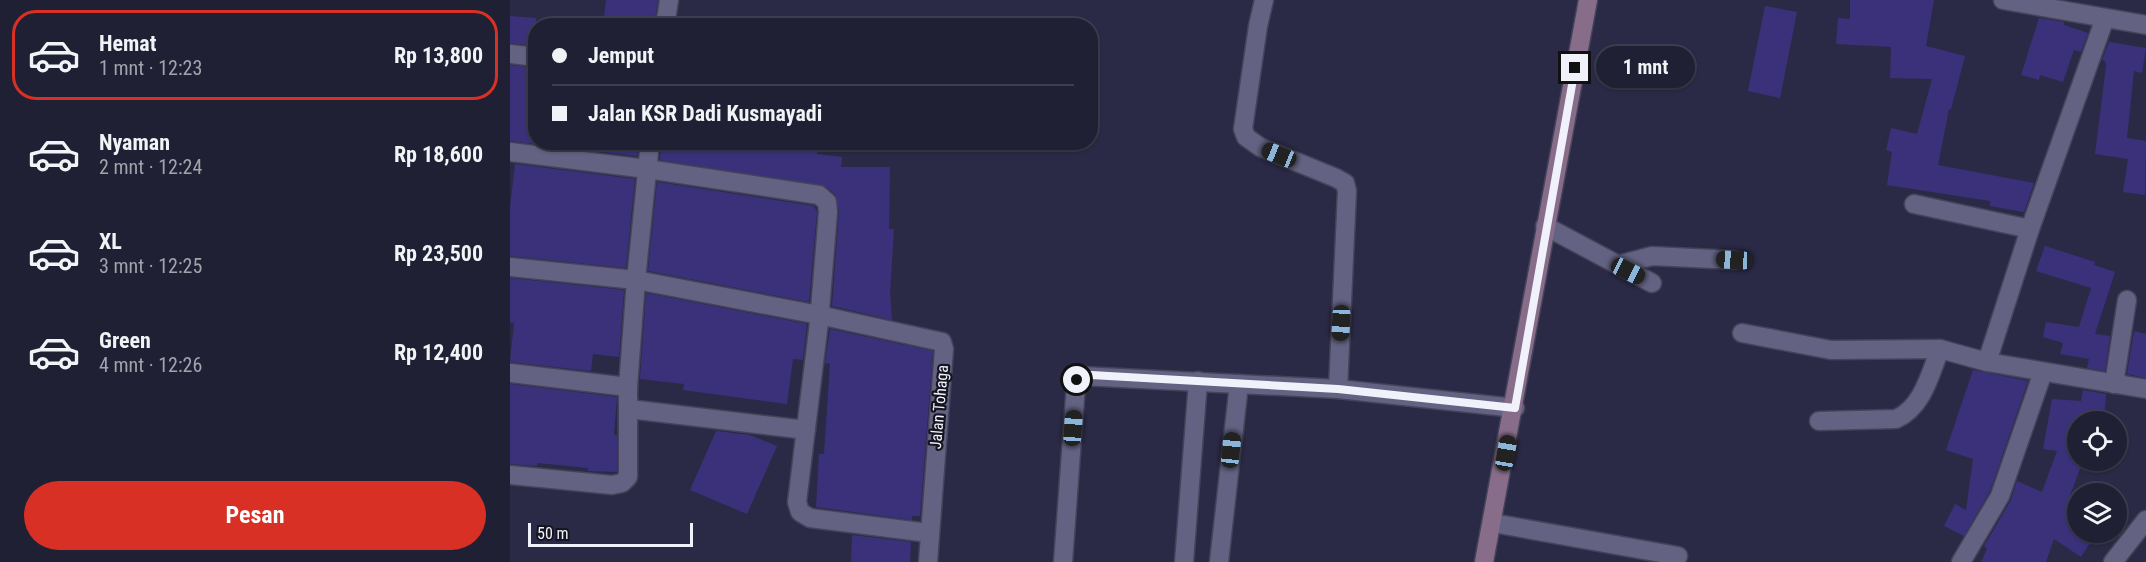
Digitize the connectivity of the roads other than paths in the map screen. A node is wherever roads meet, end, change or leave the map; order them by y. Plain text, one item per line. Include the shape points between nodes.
1 (669, 0) edge
2 (1264, 0) edge
3 (1588, 0) edge
4 (2003, 0) edge
5 (666, 18) edge
6 (2105, 18) junction
7 (2146, 25) edge
8 (510, 54) edge
9 (528, 56) edge
10 (649, 150) edge
11 (510, 152) edge
12 (647, 169) junction
13 (1914, 204) dead end
14 (1545, 226) junction
15 (2030, 229) junction
16 (1734, 260) dead end
17 (1618, 265) junction
18 (510, 267) edge
19 (636, 280) junction
20 (1652, 283) dead end
21 (2127, 300) dead end
22 (819, 315) junction
23 (1742, 333) dead end
24 (1940, 349) junction
25 (1987, 362) junction
26 (2043, 372) junction
27 (510, 373) edge
28 (1198, 381) junction
29 (1239, 384) junction
30 (2114, 384) junction
31 (628, 387) junction
32 (1338, 389) junction
33 (2146, 390) edge
34 (1515, 408) junction
35 (629, 409) junction
36 (1819, 421) dead end
37 (806, 430) junction
38 (510, 475) edge
39 (2146, 520) edge
40 (1493, 523) junction
41 (929, 533) junction
42 (1678, 556) dead end
43 (928, 562) edge
44 (1063, 562) edge
45 (1184, 562) edge
46 (1218, 562) edge
47 (1484, 562) edge
48 (1961, 562) edge
49 (2113, 562) edge

1 - 5 street
2 - 32 street via 1243,129 1246,137 1260,147 1336,178 1345,183 1347,192
3 - 14 main road
4 - 6 street
6 - 7 street
6 - 15 street
8 - 9 street
10 - 12 street
11 - 12 street
12 - 19 street
12 - 22 street via 819,195 828,212
13 - 15 street
14 - 17 street
14 - 34 main road
15 - 25 street
16 - 17 street via 1652,256
17 - 20 street
18 - 19 street
19 - 22 street
19 - 31 street
21 - 30 street
22 - 37 street
22 - 41 street, Jalan Tohaga via 942,342
23 - 24 street via 1831,350
24 - 25 street
24 - 36 street via 1925,388 1904,415 1896,419
25 - 26 street
26 - 30 street
26 - 48 street via 2000,496
27 - 31 street
28 - 29 street
28 - 44 street via 1091,375 1077,380
28 - 45 street
29 - 32 street
29 - 46 street
30 - 33 street
31 - 35 street
32 - 34 street
34 - 40 main road
35 - 37 street
35 - 38 street via 629,468 622,483
37 - 41 street via 797,502 800,512 810,518
39 - 49 street
40 - 42 street
40 - 47 main road
41 - 43 street, Jalan Tohaga

